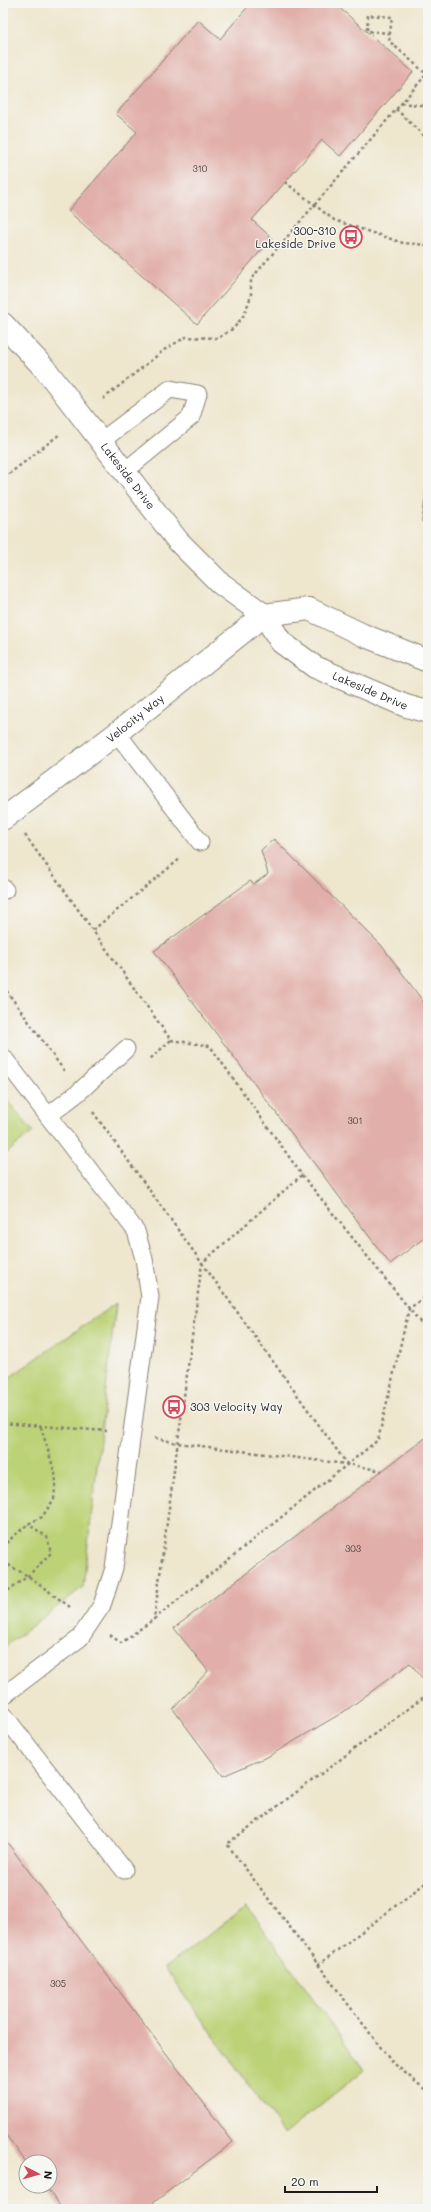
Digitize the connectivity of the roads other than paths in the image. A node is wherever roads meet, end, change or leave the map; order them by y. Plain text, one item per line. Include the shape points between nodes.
1 (3, 324) edge
2 (101, 441) junction
3 (125, 471) junction
4 (264, 615) junction
5 (428, 660) edge
6 (428, 712) edge
7 (117, 733) junction
8 (6, 817) edge
9 (200, 842) road end
10 (126, 1049) dead end
11 (3, 1057) edge
12 (48, 1116) junction
13 (3, 1696) edge
14 (3, 1714) edge
15 (124, 1870) dead end

1 - 2 street, Lakeside Drive via 46,370
2 - 3 street, Lakeside Drive
2 - 3 lane via 170,389 198,394 191,417
3 - 4 street, Lakeside Drive via 178,541 220,583
4 - 5 street via 309,609 363,635
4 - 6 street, Lakeside Drive via 281,642 315,667 406,706
4 - 7 street, Velocity Way
7 - 8 street, Velocity Way
7 - 9 lane
10 - 12 lane
11 - 12 lane
12 - 13 lane via 136,1231 144,1259 150,1297 114,1568 102,1605 80,1638
14 - 15 lane

